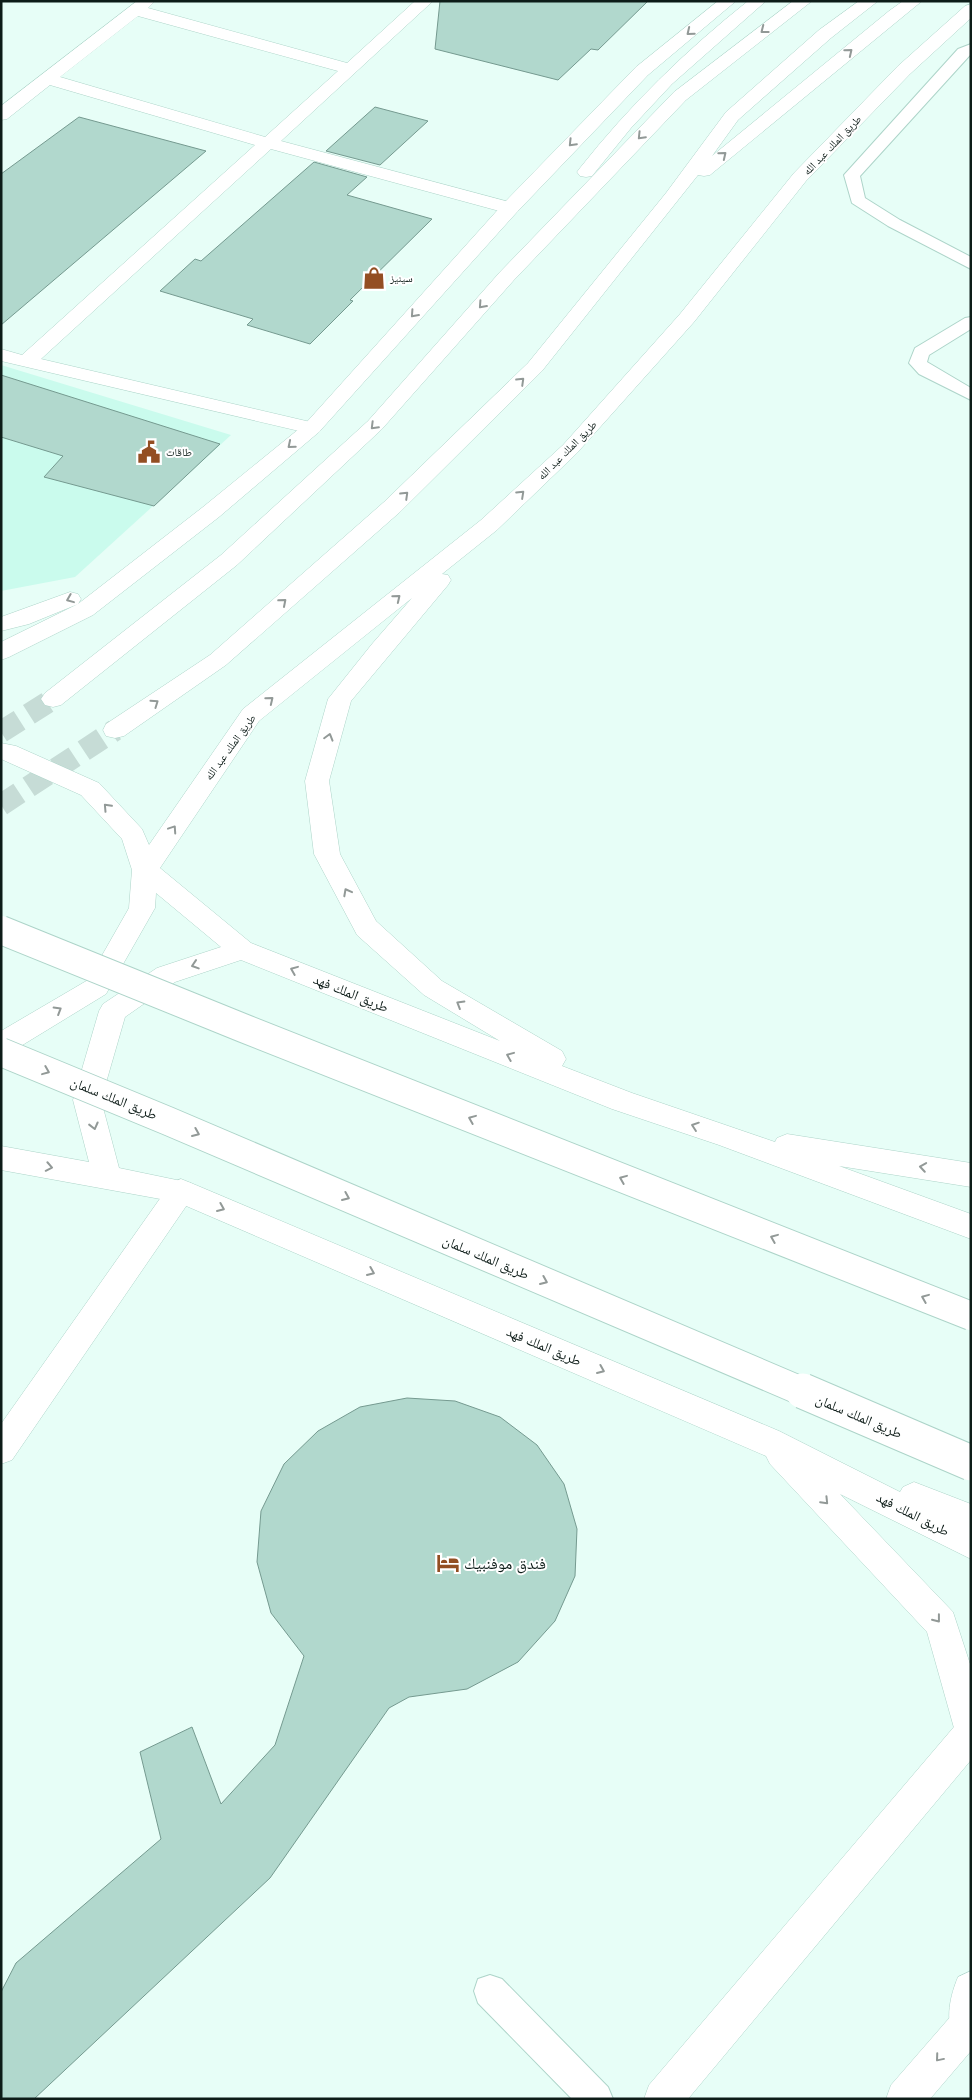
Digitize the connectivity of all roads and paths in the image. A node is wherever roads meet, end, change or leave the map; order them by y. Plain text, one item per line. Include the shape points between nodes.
1 (424, 1) edge
2 (728, 1) edge
3 (758, 1) edge
4 (804, 1) edge
5 (870, 1) edge
6 (914, 1) edge
7 (142, 6) edge
8 (971, 9) edge
9 (971, 48) edge
10 (350, 69) junction
11 (47, 79) junction
12 (1, 115) edge
13 (268, 143) junction
14 (672, 198) junction
15 (510, 208) junction
16 (971, 264) edge
17 (507, 276) junction
18 (971, 322) edge
19 (1, 354) edge
20 (26, 362) junction
21 (971, 395) edge
22 (312, 428) junction
23 (488, 525) junction
24 (132, 574) junction
25 (1, 624) edge
26 (1, 652) edge
27 (53, 699) tunnel mouth
28 (115, 730) tunnel mouth
29 (1, 751) edge
30 (146, 870) junction
31 (1, 930) edge
32 (242, 950) junction
33 (1, 1044) edge
34 (1, 1052) edge
35 (622, 1101) junction
36 (729, 1137) junction
37 (1, 1158) edge
38 (971, 1175) edge
39 (107, 1178) junction
40 (181, 1191) junction
41 (971, 1227) edge
42 (971, 1245) edge
43 (971, 1316) edge
44 (768, 1441) junction
45 (1, 1450) edge
46 (971, 1464) edge
47 (971, 1519) edge
48 (971, 1544) edge
49 (971, 1728) edge
50 (971, 1733) edge
51 (490, 1991) dead end
52 (970, 2012) edge
53 (596, 2099) edge
54 (662, 2099) edge
55 (905, 2099) edge

1 - 10 main road
2 -> 15 main road via 642,71
3 - 17 main road via 674,72 609,141
4 -> 17 main road via 680,96
5 - 14 main road via 825,34 732,116
14 -> 6 main road
7 - 10 main road
7 - 11 main road
23 -> 8 main road, طريق الملك عبد الله via 570,449 687,318 800,177 904,70
9 - 16 lane via 963,52 852,175 858,200
10 - 13 main road
11 - 12 main road
11 - 13 main road
13 - 15 main road
13 - 20 main road
28 -> 14 main road via 218,660 392,507 535,367
15 -> 22 main road
17 -> 27 main road via 375,425 339,459 229,560
18 - 21 lane via 922,352 918,363 924,370
19 - 20 main road
20 - 22 main road
22 -> 24 main road
30 -> 23 main road, طريق الملك عبد الله via 252,715
35 -> 23 main road via 433,988 366,928 327,854 316,781 340,699
24 -> 25 main road
24 - 26 main road via 85,610
30 -> 29 main road via 133,835 90,789
30 - 32 main road, طريق الملك فهد
33 -> 30 main road via 97,987 142,908
43 -> 31 main road, bridge
35 -> 32 main road, طريق الملك فهد
32 -> 39 main road via 166,974 113,1011 87,1100
34 -> 46 main road, طريق الملك سلمان, bridge via 177,1124
36 -> 35 main road, طريق الملك فهد
38 -> 36 main road
36 - 41 main road, طريق الملك فهد
36 - 42 main road
37 -> 39 main road, طريق الملك فهد
39 - 40 main road, طريق الملك فهد
40 -> 44 main road, طريق الملك فهد
40 - 45 main road
44 - 47 main road
44 - 48 main road, طريق الملك فهد
44 -> 49 main road via 941,1623
50 - 54 main road
51 - 53 lane
52 -> 55 main road

